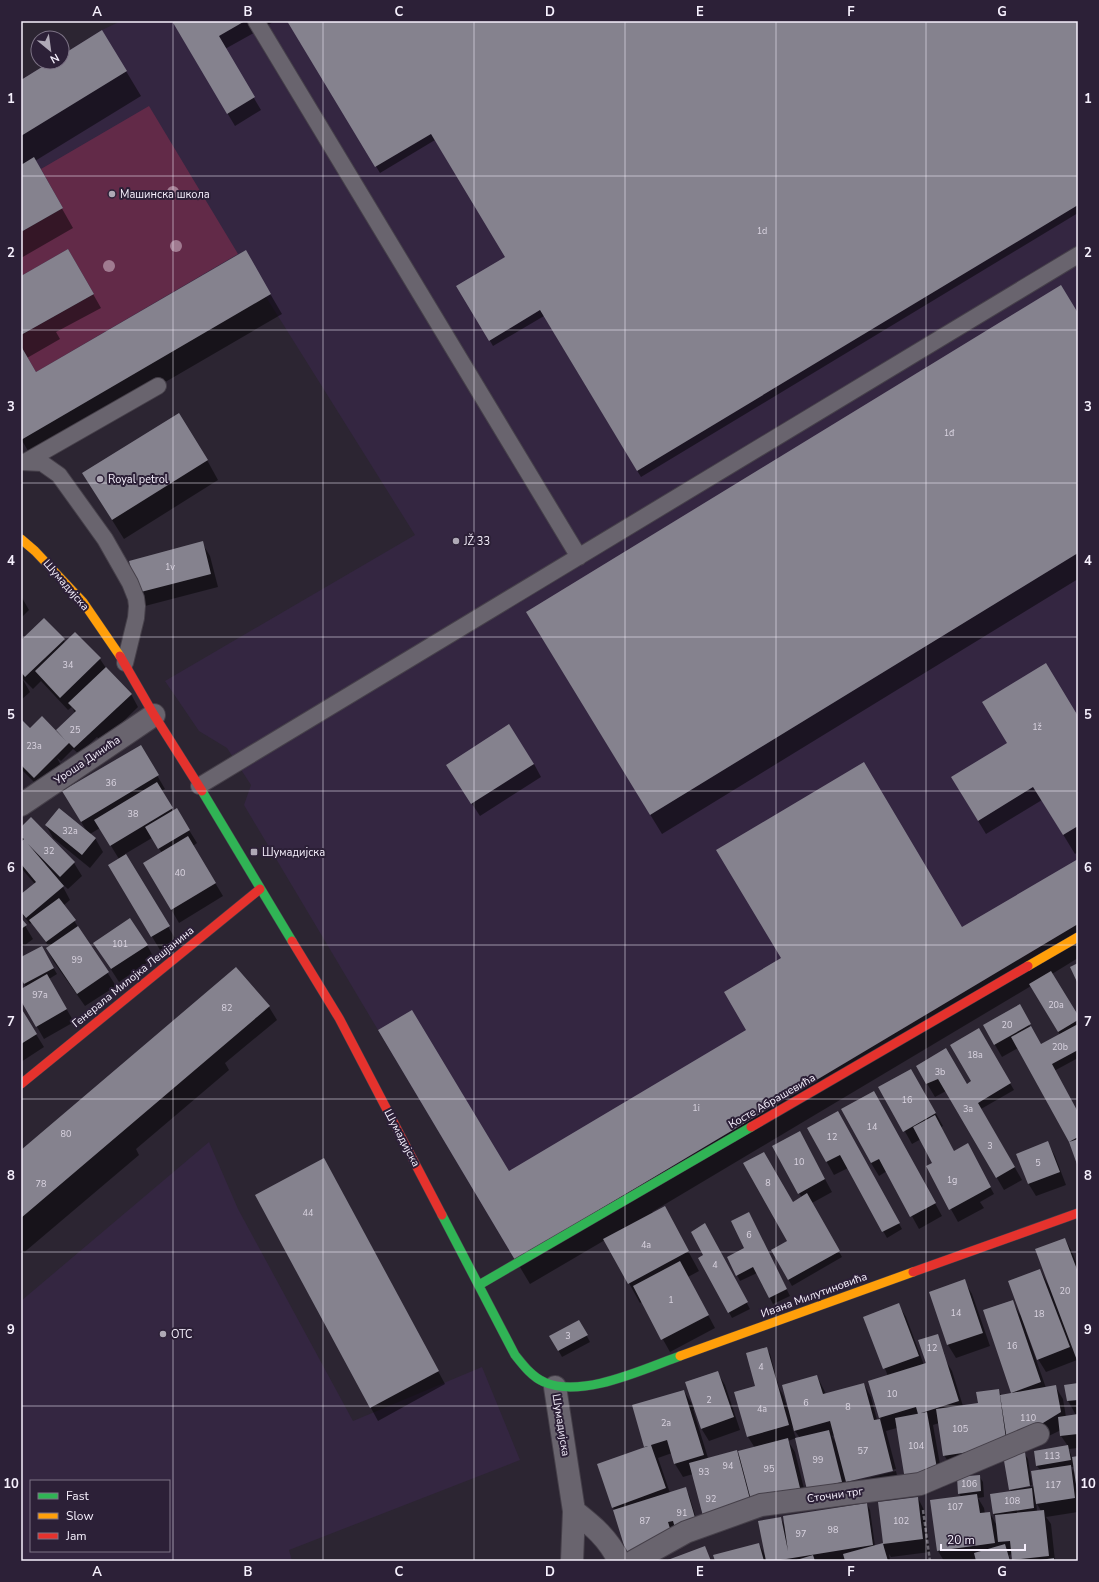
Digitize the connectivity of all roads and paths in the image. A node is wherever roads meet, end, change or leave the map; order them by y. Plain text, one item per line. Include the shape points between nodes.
1 (256, 21) edge
2 (1078, 255) edge
3 (158, 386) dead end
4 (23, 462) edge
5 (21, 539) edge
6 (579, 556) junction
7 (125, 663) junction
8 (154, 715) junction
9 (199, 786) junction
10 (21, 805) edge
11 (260, 890) junction
12 (1078, 936) edge
13 (21, 1084) edge
14 (1078, 1213) edge
15 (479, 1285) junction
16 (555, 1387) junction
17 (1038, 1434) dead end
18 (920, 1484) junction
19 (574, 1511) junction
20 (572, 1561) edge
21 (619, 1561) edge
22 (634, 1561) edge
23 (930, 1561) edge

1 - 6 lane
2 - 6 lane
3 - 4 lane
4 - 7 lane via 42,463 59,475 105,540 130,583 137,606
5 - 7 street, Шумадијска via 83,602
6 - 9 lane
7 - 8 street, Шумадијска
8 - 9 street, Шумадијска
8 - 10 street, Уроша Динића
9 - 11 street, Шумадијска
11 - 13 street, Генерала Милојка Лешјанина
11 - 15 street, Шумадијска via 339,1018
12 - 15 street, Косте Абрашевића
14 - 16 street, Ивана Милутиновића via 609,1381 580,1387
15 - 16 street, Шумадијска via 515,1355 534,1376
16 - 19 street, Шумадијска
17 - 18 street, Сточни трг
18 - 22 street, Сточни трг via 761,1505 686,1532
18 - 23 path
19 - 20 street, Шумадијска
19 - 21 street via 596,1528 612,1547

